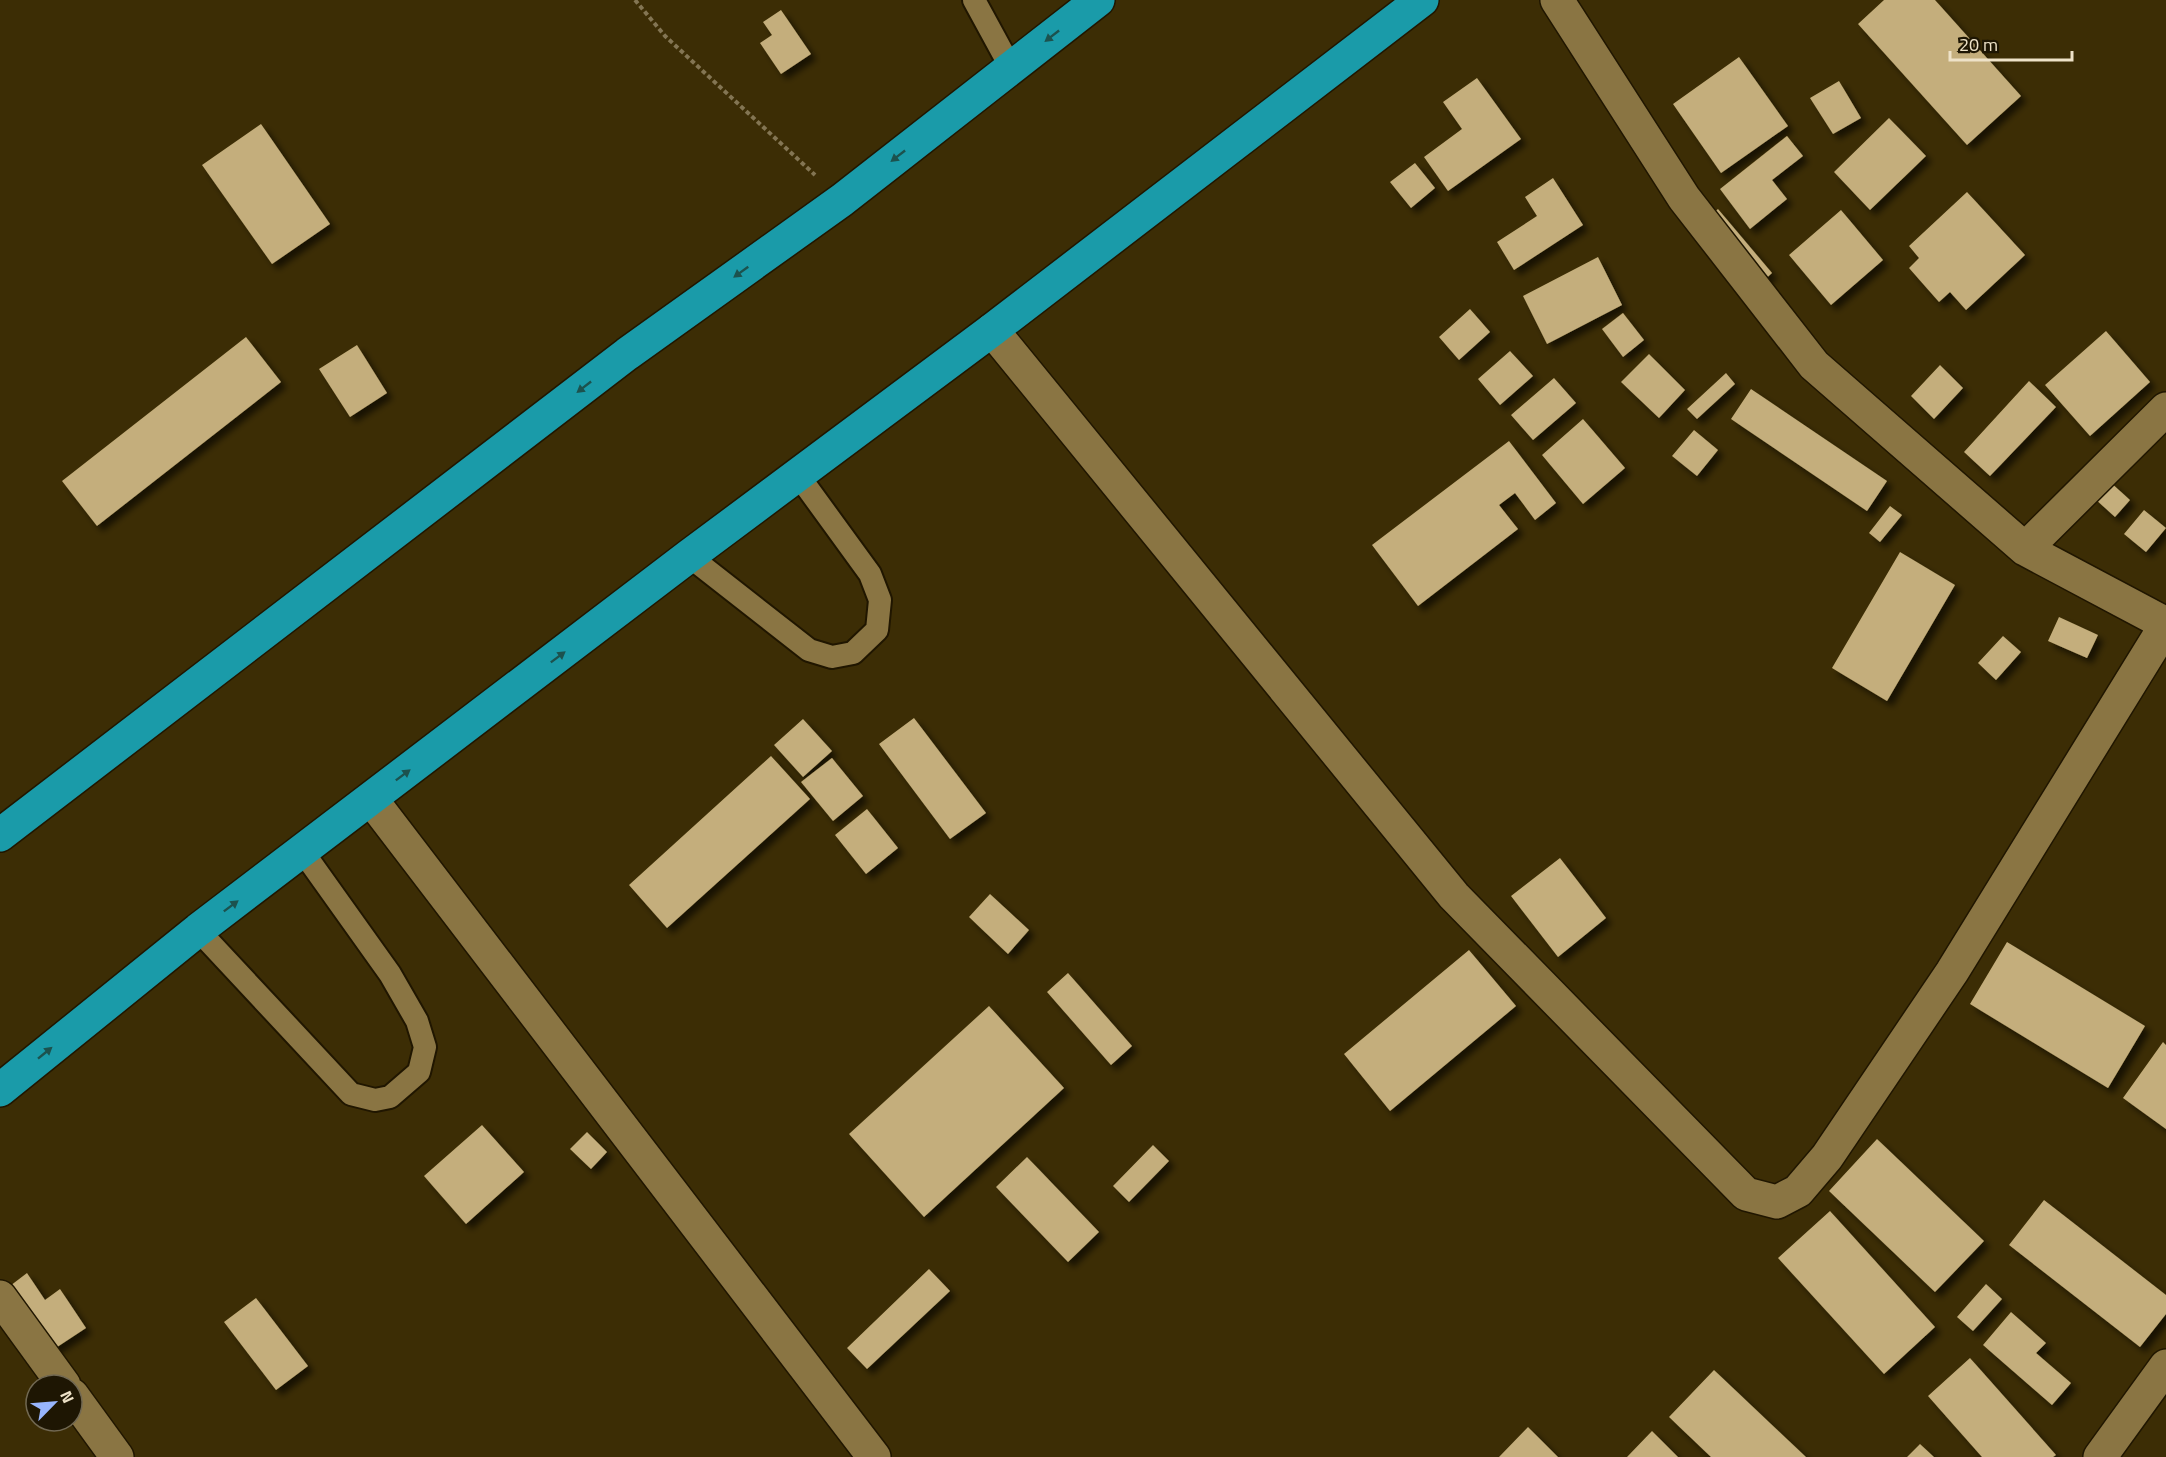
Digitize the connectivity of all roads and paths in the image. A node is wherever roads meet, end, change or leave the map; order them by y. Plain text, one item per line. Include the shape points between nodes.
1 (635, 0) edge
2 (974, 0) edge
3 (1098, 0) edge
4 (1422, 0) edge
5 (1557, 0) edge
6 (1011, 68) junction
7 (842, 200) junction
8 (992, 330) junction
9 (2166, 409) edge
10 (798, 475) junction
11 (2025, 549) junction
12 (689, 556) junction
13 (2166, 625) edge
14 (371, 799) junction
15 (0, 835) edge
16 (303, 852) junction
17 (198, 930) junction
18 (0, 1090) edge
19 (0, 1298) edge
20 (2166, 1366) edge
21 (55, 1373) edge
22 (84, 1412) edge
23 (117, 1457) edge
24 (874, 1457) edge
25 (2100, 1457) edge

1 - 7 path via 665,36
2 - 6 lane
3 -> 6 highway
4 - 8 highway
5 - 11 street via 1684,198 1814,365
6 -> 7 highway
7 -> 15 highway via 627,354
8 - 10 highway
8 - 13 street via 1454,896 1746,1194 1777,1202 1798,1191 1827,1157 1952,972
9 - 11 street
10 - 12 highway
10 - 12 lane via 870,574 880,600 877,630 853,653 832,657 809,650
11 - 13 street
14 -> 12 highway
14 - 16 highway
14 - 24 street
17 -> 16 highway
16 - 17 lane via 390,974 417,1021 425,1047 419,1072 390,1097 375,1100 351,1094
18 -> 17 highway
19 - 21 street
20 - 25 street
22 - 23 street

